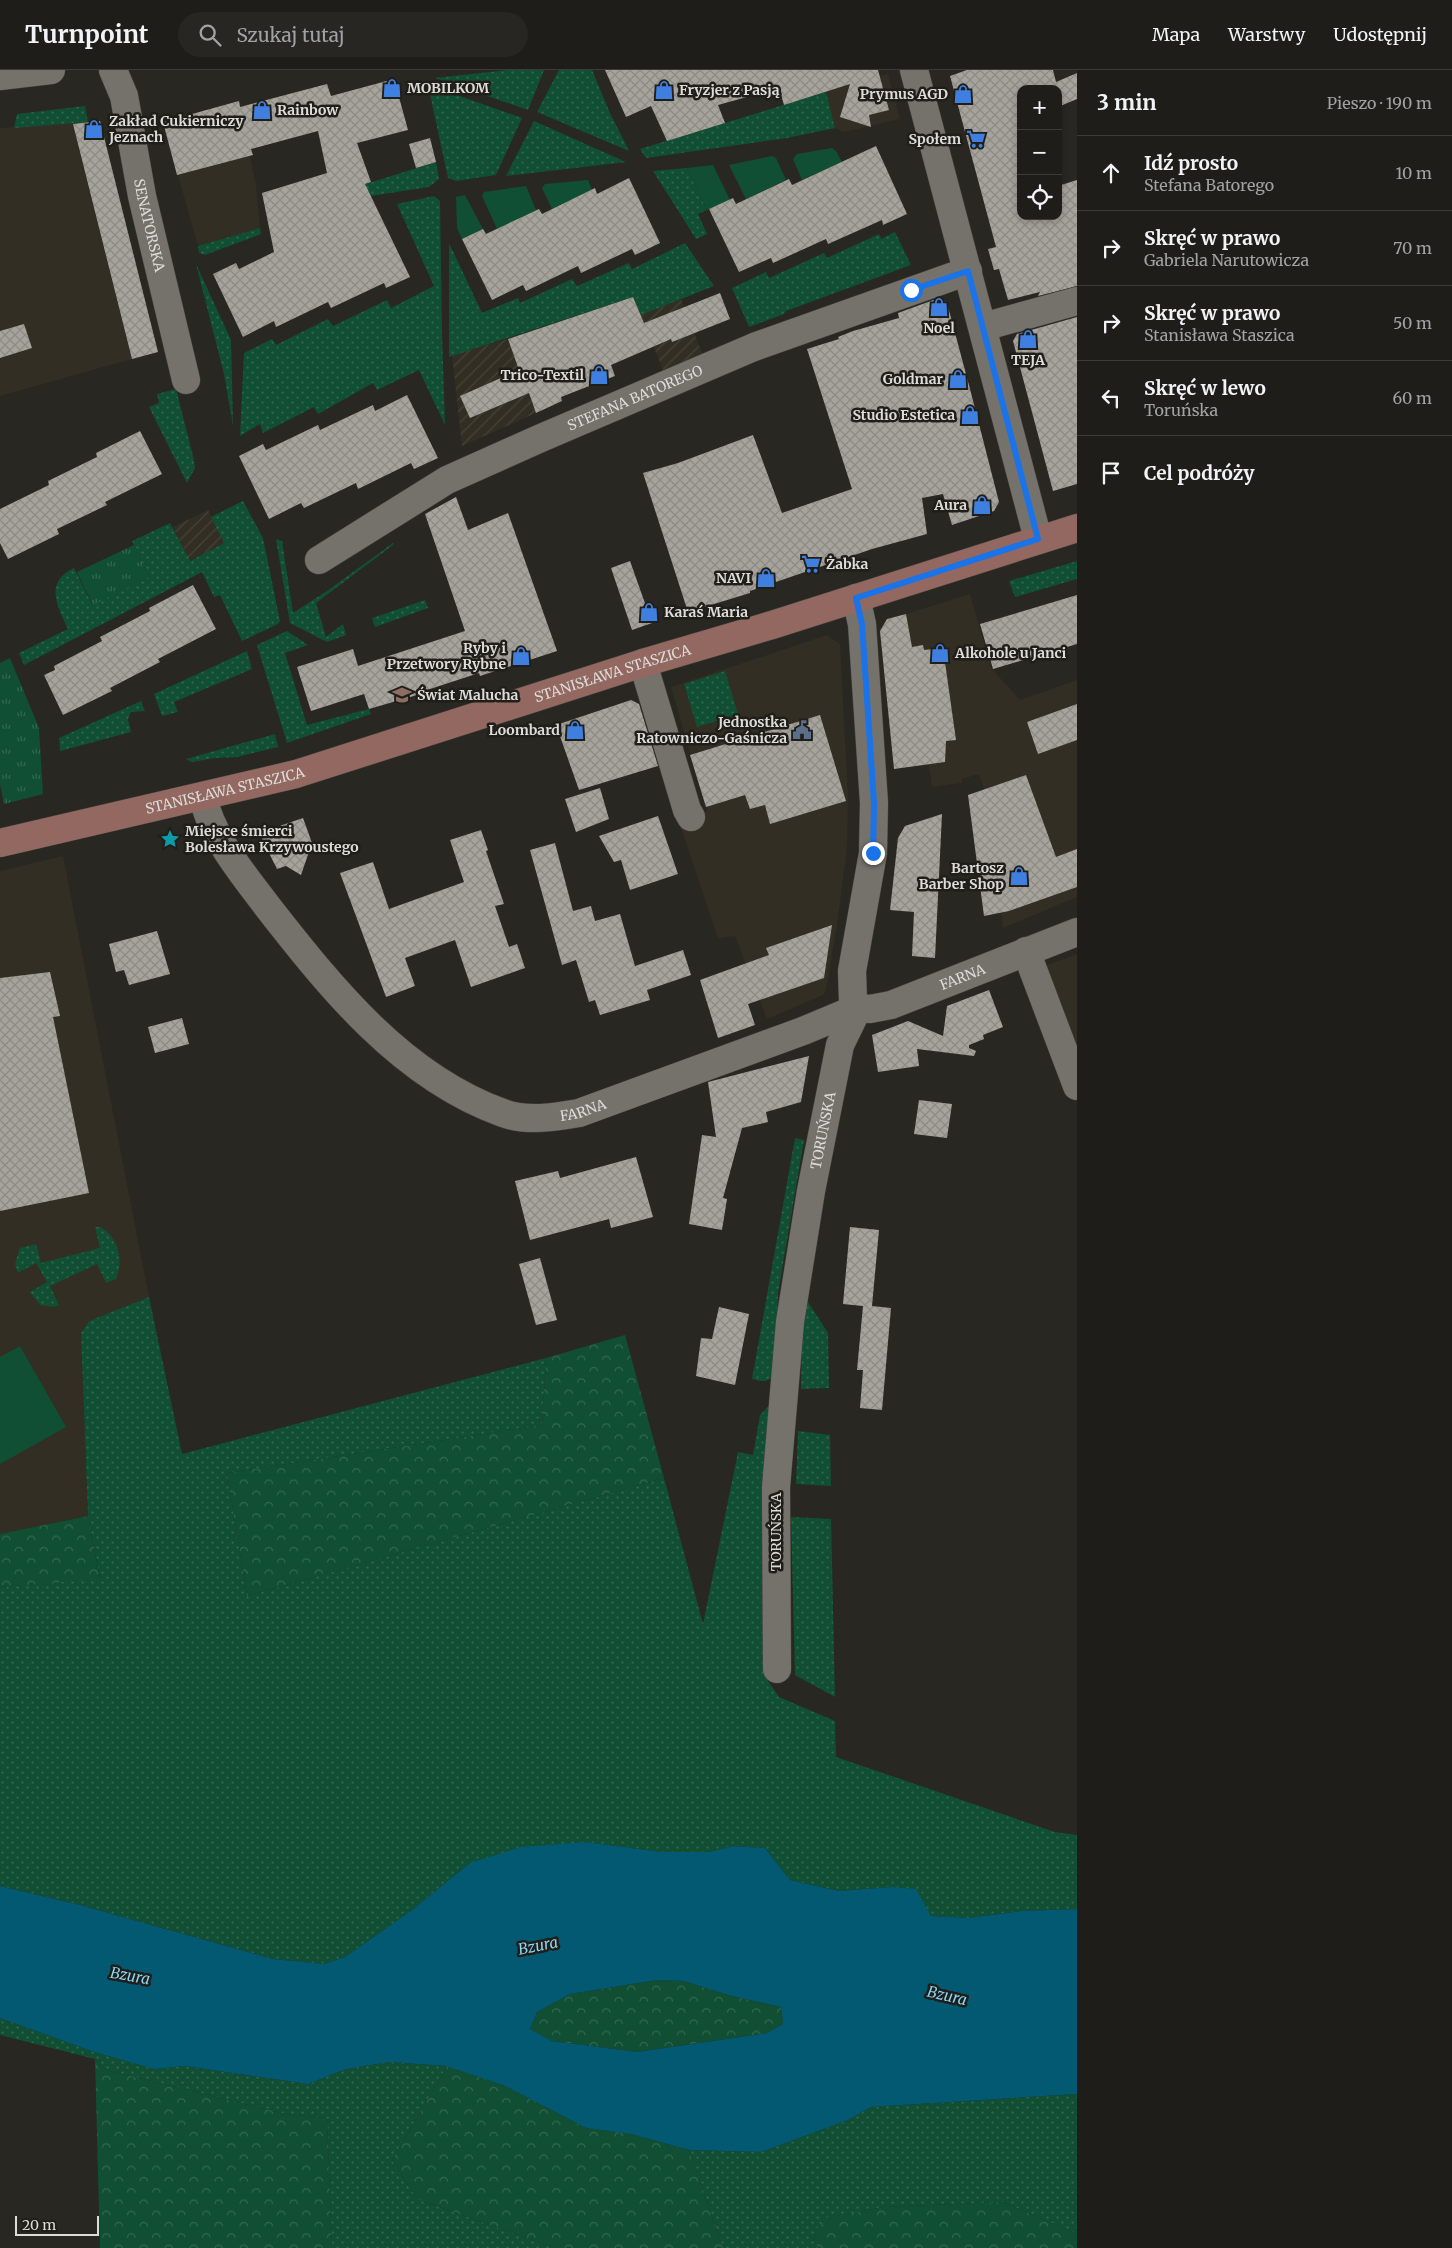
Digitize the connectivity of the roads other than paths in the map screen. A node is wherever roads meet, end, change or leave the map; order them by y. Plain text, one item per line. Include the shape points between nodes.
1 (51, 70) edge
2 (113, 70) edge
3 (914, 70) edge
4 (0, 76) edge
5 (968, 271) junction
6 (1077, 302) edge
7 (983, 327) junction
8 (186, 380) dead end
9 (1077, 528) edge
10 (1038, 539) junction
11 (319, 560) dead end
12 (856, 598) junction
13 (643, 663) junction
14 (203, 796) junction
15 (691, 817) dead end
16 (0, 843) edge
17 (1077, 932) edge
18 (1026, 951) junction
19 (858, 1008) junction
20 (1077, 1086) edge
21 (777, 1669) dead end

1 - 4 street
2 - 8 street, SENATORSKA via 124,96 142,196
3 - 5 street
5 - 7 street
5 - 11 street, STEFANA BATOREGO via 754,347 507,453 447,480
6 - 7 street
7 - 10 street
9 - 10 street, STANISŁAWA STASZICA
10 - 12 street, STANISŁAWA STASZICA
12 - 13 street, STANISŁAWA STASZICA
12 - 19 street via 862,624 874,803 873,853 852,971 853,1001
13 - 14 street, STANISŁAWA STASZICA via 296,774
13 - 15 street
14 - 16 street, STANISŁAWA STASZICA
14 - 19 street, FARNA via 210,823 250,884 341,996 423,1070 457,1092 505,1114 557,1117 579,1114
17 - 18 street, FARNA
18 - 19 street, FARNA via 891,1005
18 - 20 street
19 - 21 street, TORUŃSKA via 840,1045 790,1322 776,1487

